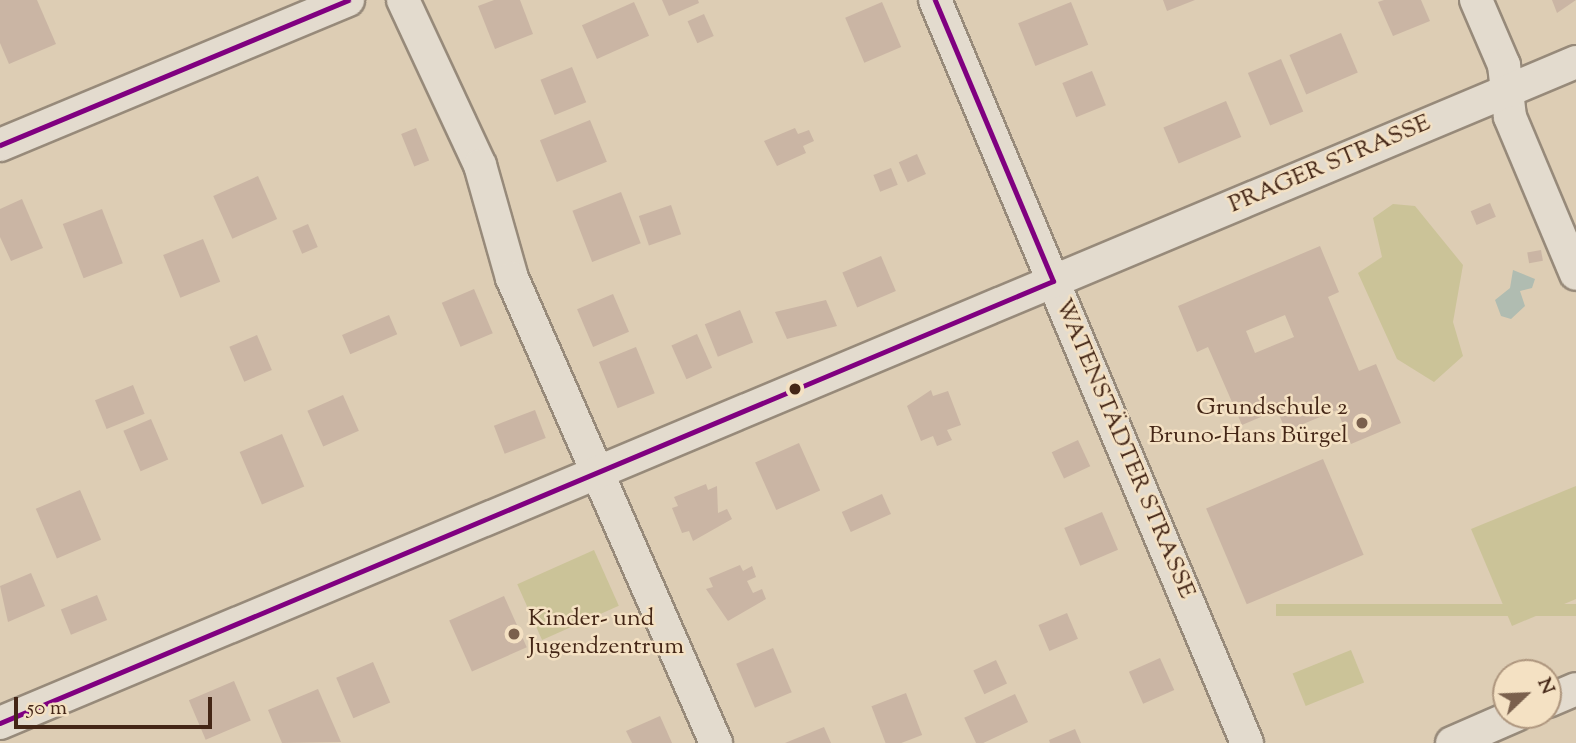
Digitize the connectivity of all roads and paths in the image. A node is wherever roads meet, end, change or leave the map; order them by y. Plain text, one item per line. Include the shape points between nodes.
1 (348, 0) edge
2 (403, 0) edge
3 (935, 0) edge
4 (1476, 0) edge
5 (1576, 62) edge
6 (1507, 91) junction
7 (0, 145) edge
8 (1576, 274) edge
9 (1053, 281) junction
10 (600, 470) junction
11 (0, 723) edge
12 (1492, 726) edge
13 (716, 743) edge
14 (1247, 743) edge
15 (1452, 743) edge

1 - 7 street
2 - 10 street via 480,165 512,278
3 - 9 street, WATENSTÄDTER STRASSE
4 - 6 street via 1504,65
5 - 6 street, PRAGER STRASSE
6 - 8 street via 1510,117
6 - 9 street, PRAGER STRASSE
9 - 10 street, PRAGER STRASSE
9 - 14 street, WATENSTÄDTER STRASSE
10 - 11 street, PRAGER STRASSE
10 - 13 street
12 - 15 street

